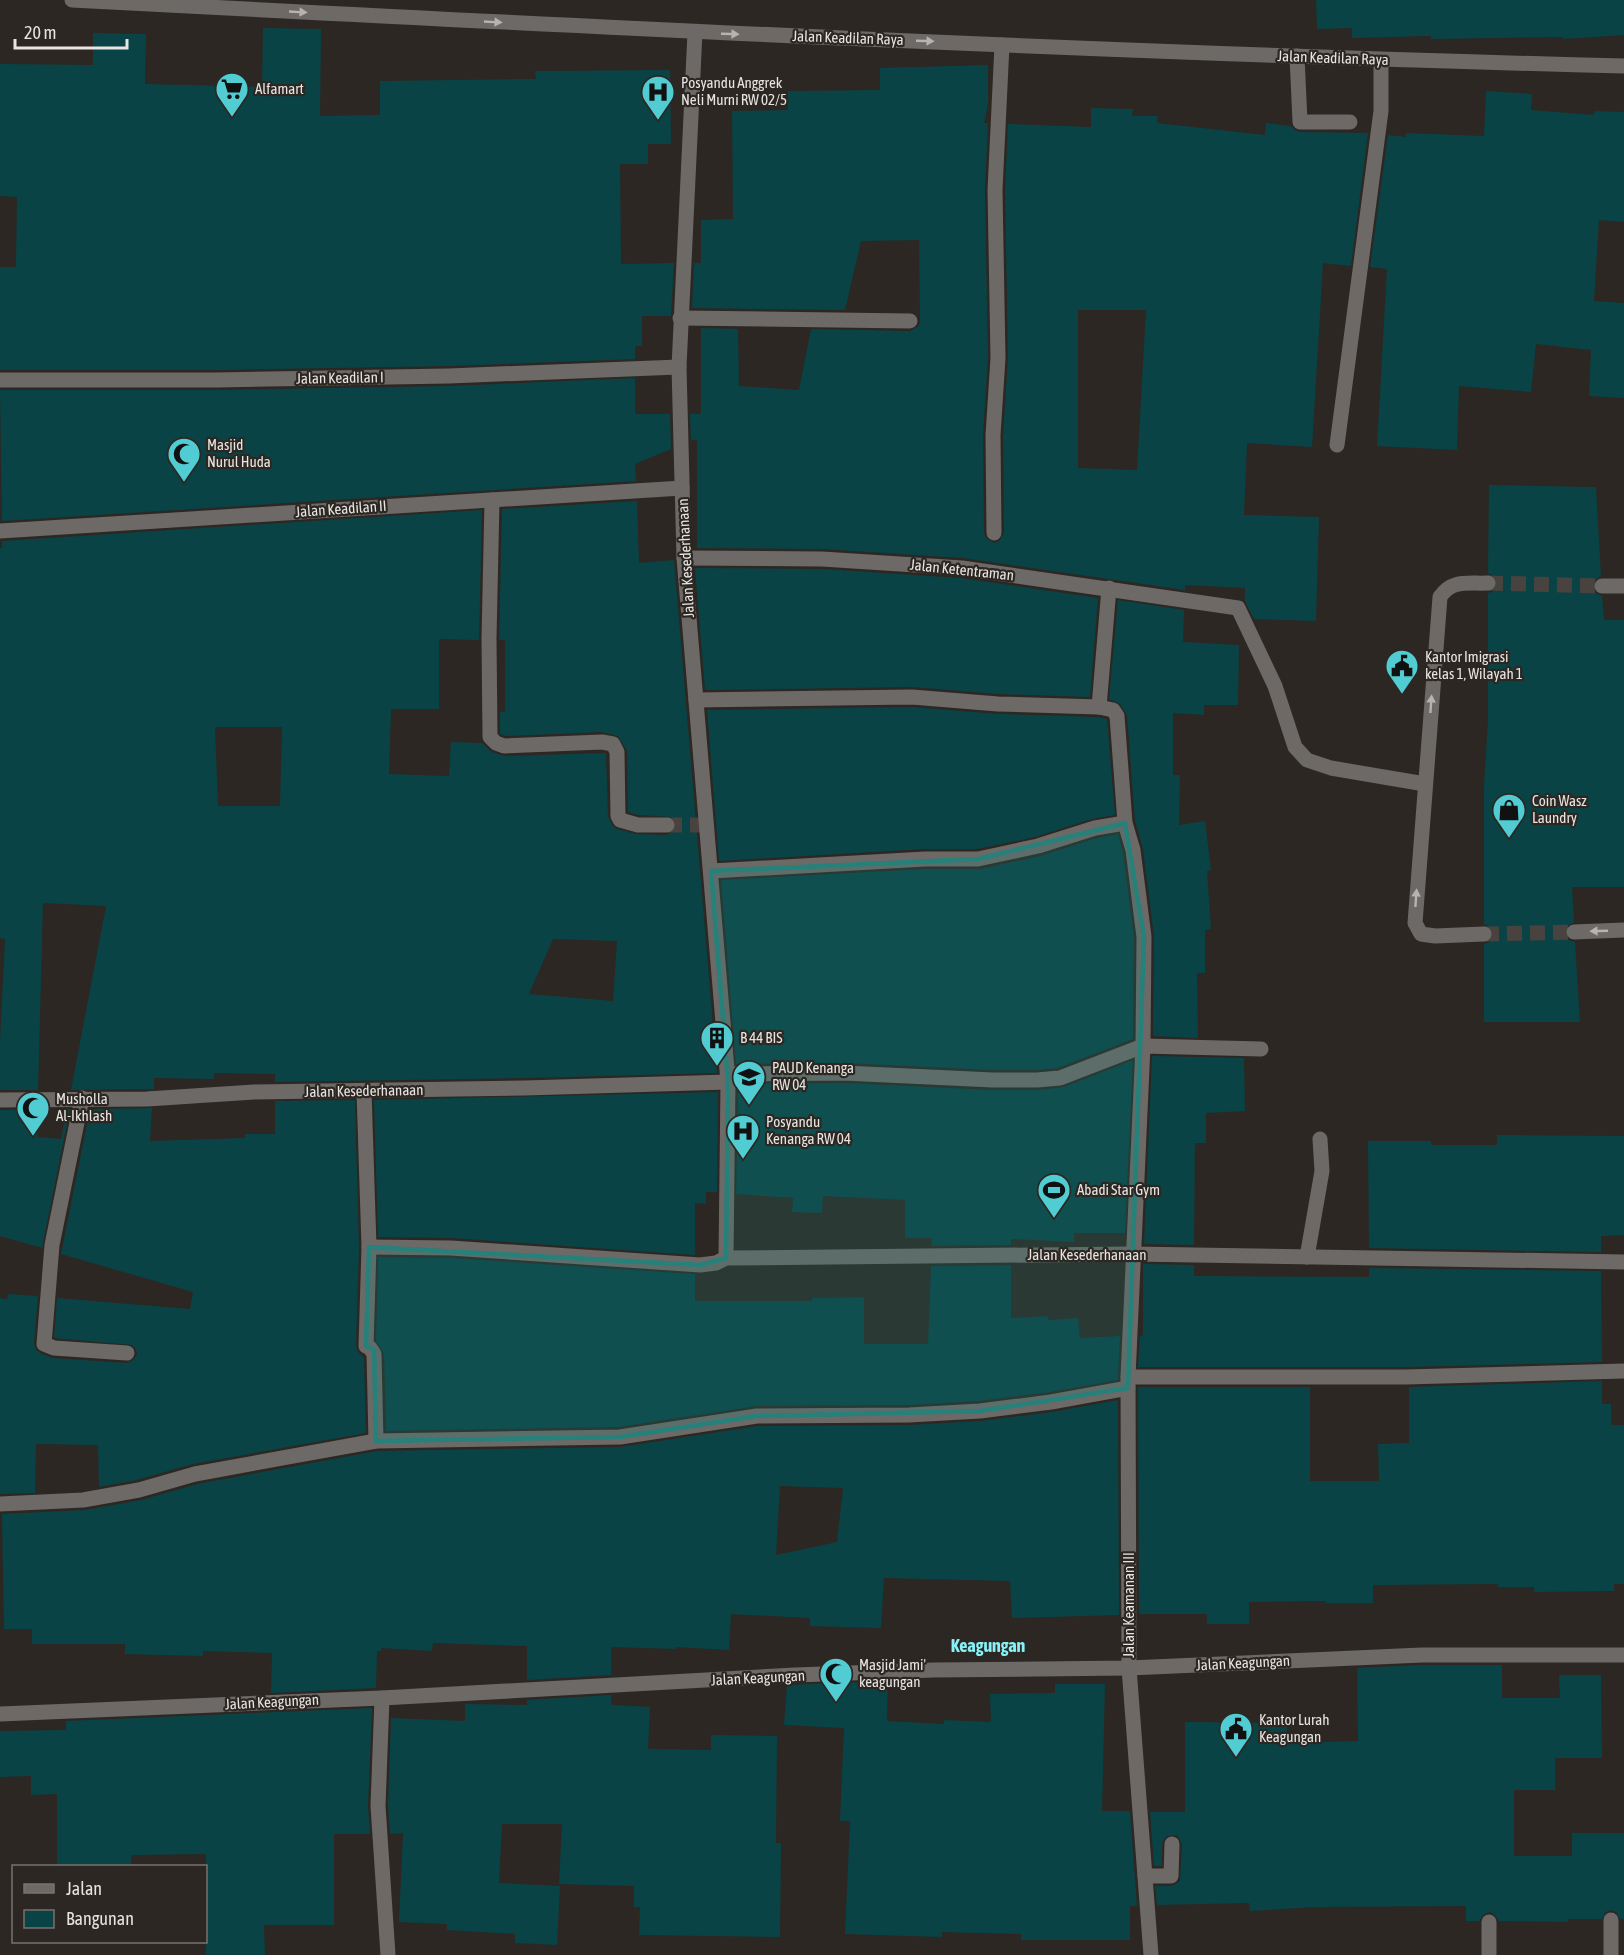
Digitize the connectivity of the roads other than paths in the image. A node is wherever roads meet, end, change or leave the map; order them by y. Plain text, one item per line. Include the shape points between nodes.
1 (72, 0) edge
2 (245, 4) edge
3 (694, 32) junction
4 (1002, 45) junction
5 (1297, 56) junction
6 (1381, 60) junction
7 (1624, 66) edge
8 (1350, 122) dead end
9 (680, 318) junction
10 (910, 321) dead end
11 (679, 367) junction
12 (0, 380) edge
13 (1337, 445) dead end
14 (682, 489) junction
15 (492, 500) junction
16 (0, 531) edge
17 (994, 533) dead end
18 (684, 558) junction
19 (1488, 583) tunnel mouth
20 (1602, 586) tunnel mouth
21 (1624, 586) edge
22 (1109, 588) junction
23 (696, 700) junction
24 (1099, 707) junction
25 (1425, 784) junction
26 (1125, 823) junction
27 (667, 825) tunnel mouth
28 (711, 871) junction
29 (1624, 930) edge
30 (1574, 932) tunnel mouth
31 (1484, 934) tunnel mouth
32 (1143, 1046) junction
33 (1261, 1049) dead end
34 (728, 1078) junction
35 (364, 1091) junction
36 (82, 1098) junction
37 (0, 1100) edge
38 (1320, 1139) dead end
39 (369, 1246) junction
40 (1132, 1254) junction
41 (1307, 1257) junction
42 (726, 1258) junction
43 (1624, 1262) edge
44 (127, 1353) dead end
45 (1624, 1371) edge
46 (1128, 1383) junction
47 (376, 1441) junction
48 (0, 1504) edge
49 (1624, 1655) edge
50 (1129, 1668) junction
51 (382, 1698) junction
52 (0, 1714) edge
53 (1173, 1844) dead end
54 (1145, 1876) junction
55 (1611, 1920) dead end
56 (1490, 1922) dead end
57 (388, 1955) edge
58 (1151, 1955) edge
59 (1489, 1955) edge
60 (1611, 1955) edge

1 - 2 street, Jalan Keadilan Raya
2 -> 3 street, Jalan Keadilan Raya
3 -> 4 street, Jalan Keadilan Raya
3 - 9 street, Jalan Kesederhanaan
4 - 5 street, Jalan Keadilan Raya
4 - 17 street via 995,190 998,358 993,435
5 - 6 street, Jalan Keadilan Raya
5 - 8 street via 1300,122
6 - 7 street, Jalan Keadilan Raya
6 - 13 street via 1381,111
9 - 10 street
9 - 11 street, Jalan Kesederhanaan
11 - 12 street, Jalan Keadilan I via 437,376
11 - 14 street, Jalan Kesederhanaan
14 - 15 street, Jalan Keadilan II
14 - 18 street, Jalan Kesederhanaan
15 - 16 street, Jalan Keadilan II
15 - 27 street via 490,737 504,746 613,744 620,820 638,825
18 - 22 street, Jalan Ketentraman via 822,559 950,567
18 - 23 street, Jalan Kesederhanaan
25 -> 19 street via 1440,597 1446,587
20 - 21 street
22 - 24 street
22 - 25 street, Jalan Ketentraman via 1238,608 1275,686 1295,747 1307,760 1331,768
23 - 24 street via 912,697
23 - 28 street, Jalan Kesederhanaan
24 - 26 street, Jalan Keamanan III via 1113,710 1117,716
31 -> 25 street via 1421,934 1415,923
26 - 28 street via 978,859
26 - 32 street, Jalan Keamanan III via 1144,937
28 - 34 street, Jalan Kesederhanaan
29 -> 30 street
32 - 33 street
32 - 34 street via 1060,1078 1037,1080 844,1073
32 - 40 street, Jalan Keamanan III
34 - 35 street, Jalan Kesederhanaan
34 - 42 street, Jalan Kesederhanaan
35 - 36 street, Jalan Kesederhanaan
35 - 39 street
36 - 37 street, Jalan Kesederhanaan
36 - 44 street via 52,1245 44,1344
38 - 41 street via 1322,1171
39 - 42 street via 700,1265
39 - 47 street via 366,1346 374,1354
40 - 41 street, Jalan Kesederhanaan
40 - 42 street, Jalan Kesederhanaan
40 - 46 street, Jalan Keamanan III
41 - 43 street, Jalan Kesederhanaan
45 - 46 street
46 - 47 street via 1052,1402 980,1410 909,1415 757,1416 620,1437
46 - 50 street, Jalan Keamanan III
47 - 48 street via 195,1474 83,1500
49 - 50 street, Jalan Keagungan via 1422,1655
50 - 51 street, Jalan Keagungan via 795,1676
50 - 54 street, Jalan Keamanan III
51 - 52 street, Jalan Keagungan
51 - 57 street via 378,1806
53 - 54 street via 1171,1876
54 - 58 street, Jalan Keamanan III
55 - 60 street
56 - 59 street

